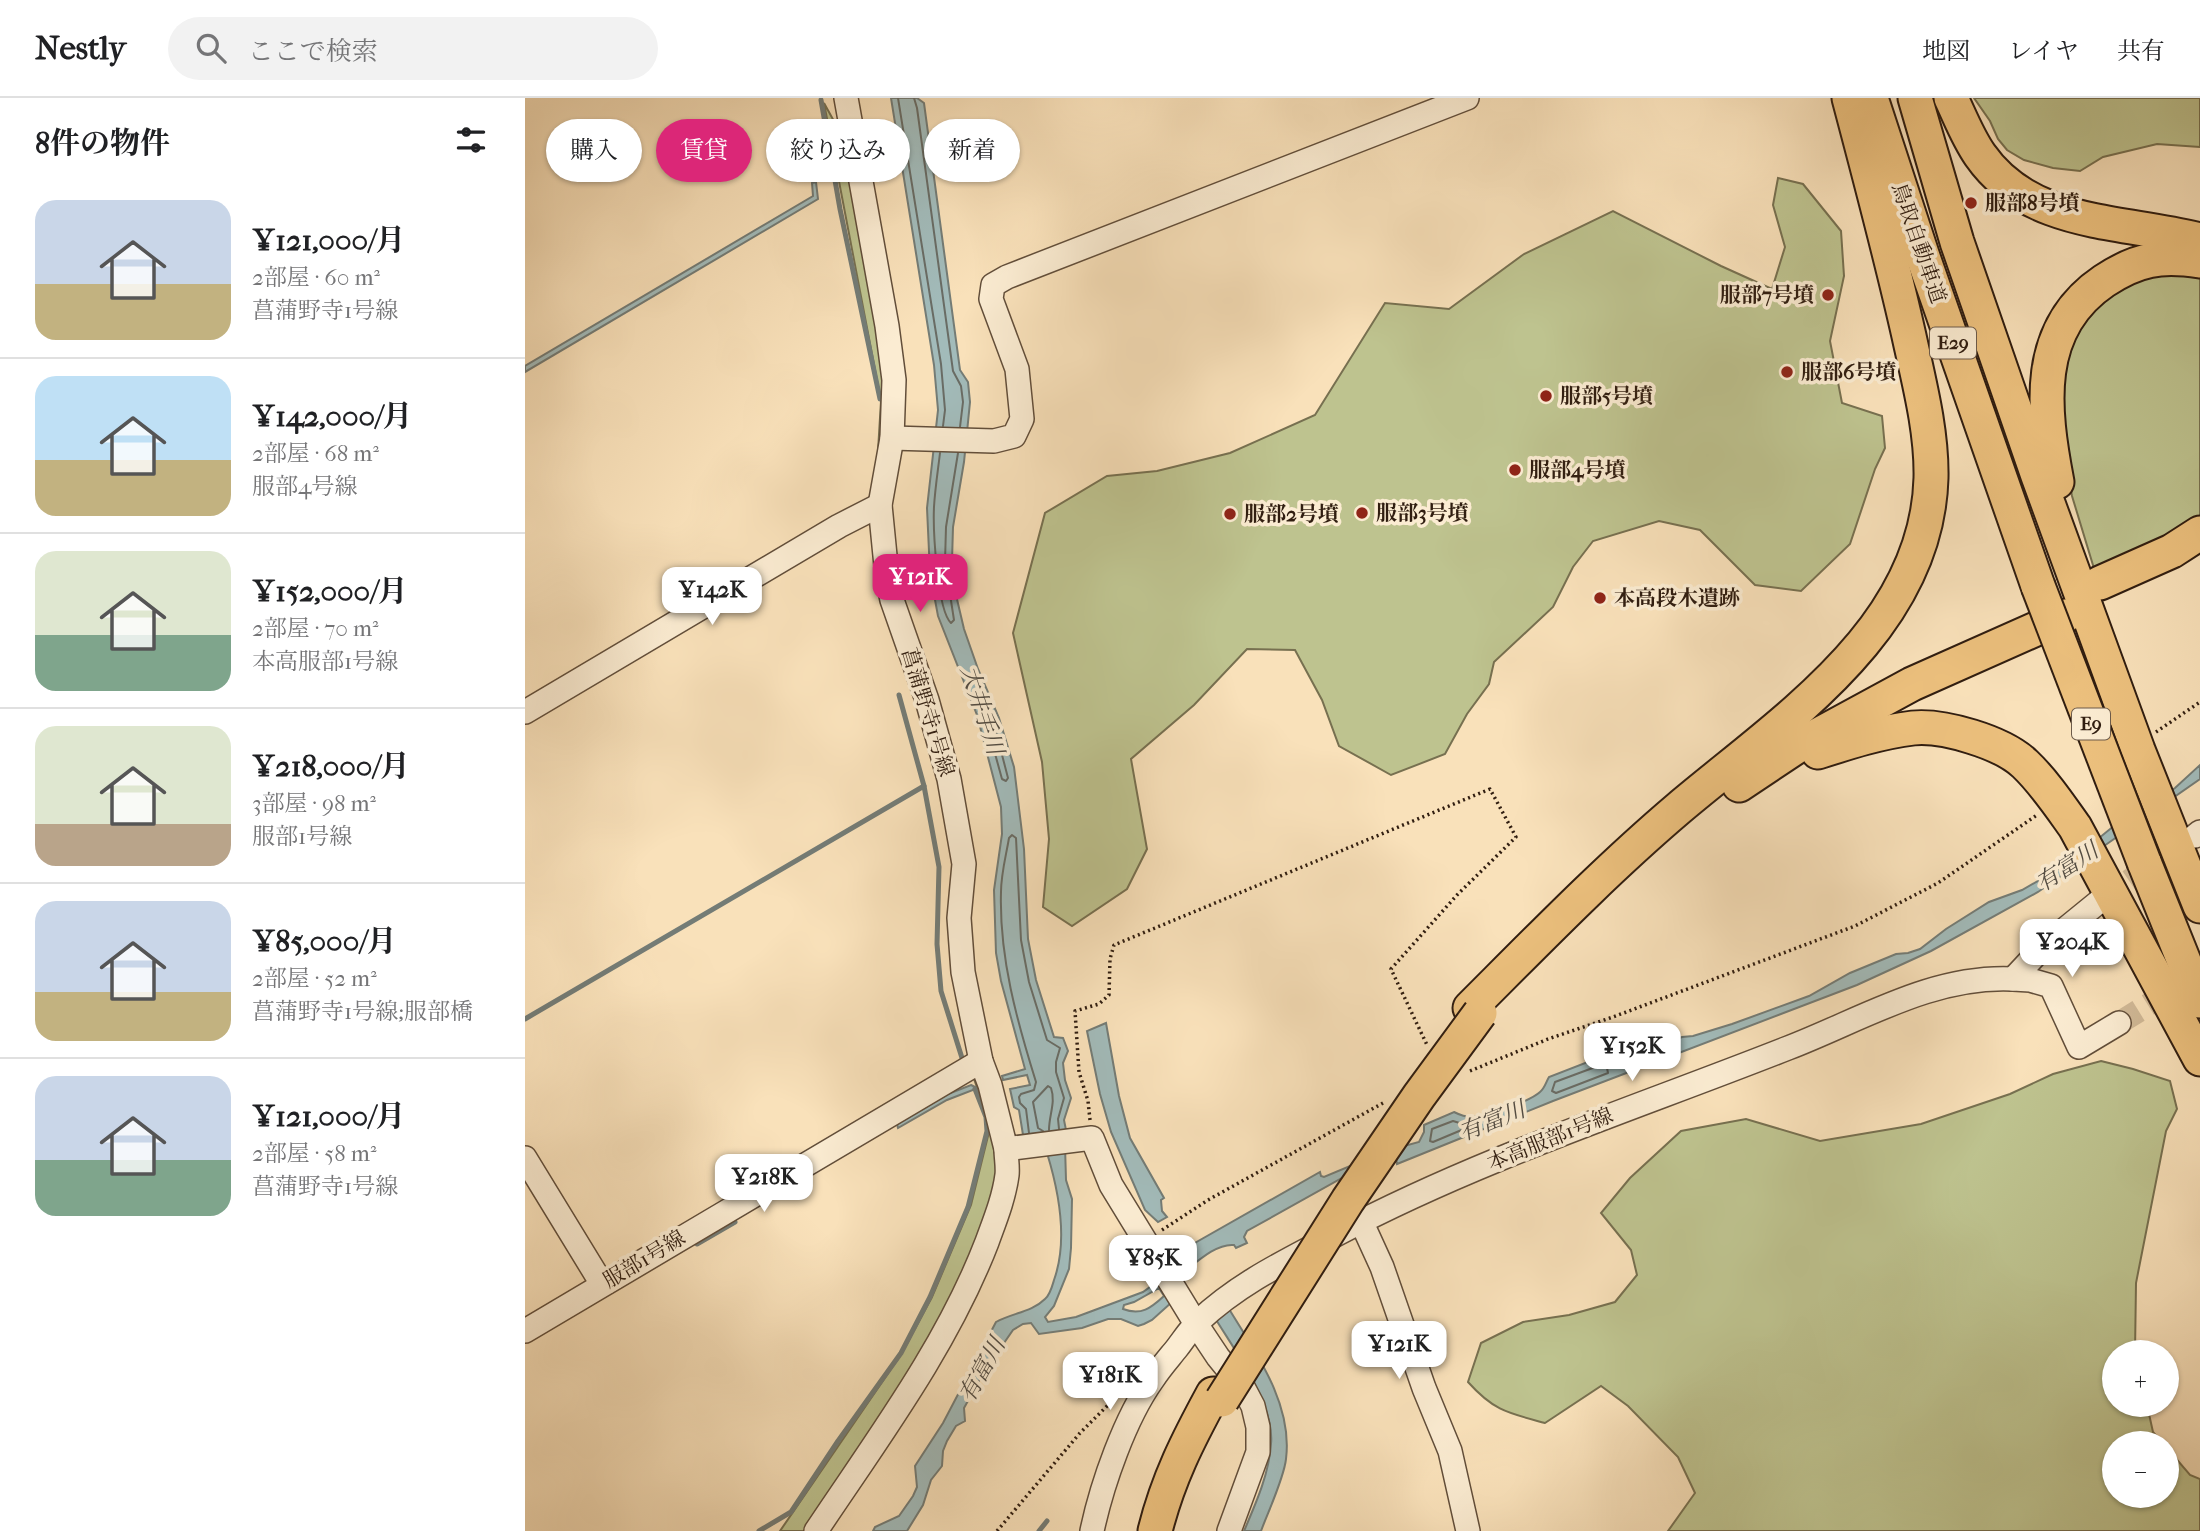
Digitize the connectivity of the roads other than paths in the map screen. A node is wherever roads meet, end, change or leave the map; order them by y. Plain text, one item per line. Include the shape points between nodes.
1 (846, 98) edge
2 (1467, 98) edge
3 (1849, 98) edge
4 (1871, 98) edge
5 (1915, 98) edge
6 (1951, 98) edge
7 (2200, 240) edge
8 (2200, 261) edge
9 (901, 439) junction
10 (880, 505) junction
11 (2200, 533) edge
12 (2200, 555) edge
13 (2074, 593) junction
14 (2102, 652) junction
15 (525, 712) edge
16 (1751, 751) junction
17 (1686, 821) junction
18 (2190, 836) edge
19 (2104, 893) junction
20 (2200, 906) edge
21 (2013, 979) junction
22 (2200, 1001) edge
23 (1475, 1010) junction
24 (2119, 1023) tunnel mouth
25 (2200, 1059) edge
26 (981, 1061) junction
27 (1011, 1148) junction
28 (525, 1158) edge
29 (1361, 1221) junction
30 (602, 1284) junction
31 (1193, 1319) junction
32 (525, 1331) edge
33 (1218, 1397) junction
34 (816, 1531) edge
35 (1092, 1531) edge
36 (1155, 1531) edge
37 (1167, 1531) edge
38 (1229, 1531) edge
39 (1468, 1531) edge

1 - 9 street, 菖蒲野寺1号線 via 887,326
2 - 9 street via 993,285 991,299 1017,369 1022,419 1014,436 994,441
3 - 16 highway via 1919,382 1931,477 1928,510 1917,553 1871,636
4 - 13 highway, 鳥取自動車道 / E29 via 1922,254
5 - 13 highway, 鳥取自動車道 / E29 via 1957,242
6 - 7 highway via 1982,157 2012,188 2070,216
8 - 14 highway via 2144,260 2120,270 2072,309 2051,359 2046,394 2050,444
9 - 10 street, 菖蒲野寺1号線
10 - 15 street
10 - 26 street, 菖蒲野寺1号線 via 892,600 949,779 964,864 959,918 963,972
11 - 13 highway via 2172,551
12 - 13 highway
13 - 14 highway, E9
13 - 16 highway via 1925,660
13 - 17 highway via 1796,747
13 - 22 highway, E9, bridge via 2144,862
14 - 18 highway, E9
16 - 23 highway via 1580,897
17 - 19 highway via 1815,753 1915,728 1957,733 1991,743 2024,762 2053,808 2075,827
17 - 23 highway via 1588,902
18 - 20 highway, E9
19 - 21 street
19 - 25 highway
21 - 24 street, 本高服部1号線 via 2051,986 2079,1047
21 - 29 street, 本高服部1号線 via 1966,981 1923,991 1789,1048 1570,1129
23 - 33 highway, bridge
26 - 27 street, 菖蒲野寺1号線
26 - 30 street, 服部1号線
27 - 31 street via 1085,1139
27 - 34 street, 菖蒲野寺1号線 via 999,1210 960,1301 913,1384
28 - 30 street
29 - 31 street, 本高服部1号線 via 1269,1269
29 - 39 street via 1450,1451
30 - 32 street, 服部1号線
31 - 35 street, 本高服部1号線 via 1133,1414 1109,1471
31 - 38 street via 1244,1389 1258,1427 1258,1452
33 - 36 highway via 1181,1453
33 - 37 highway via 1191,1456

